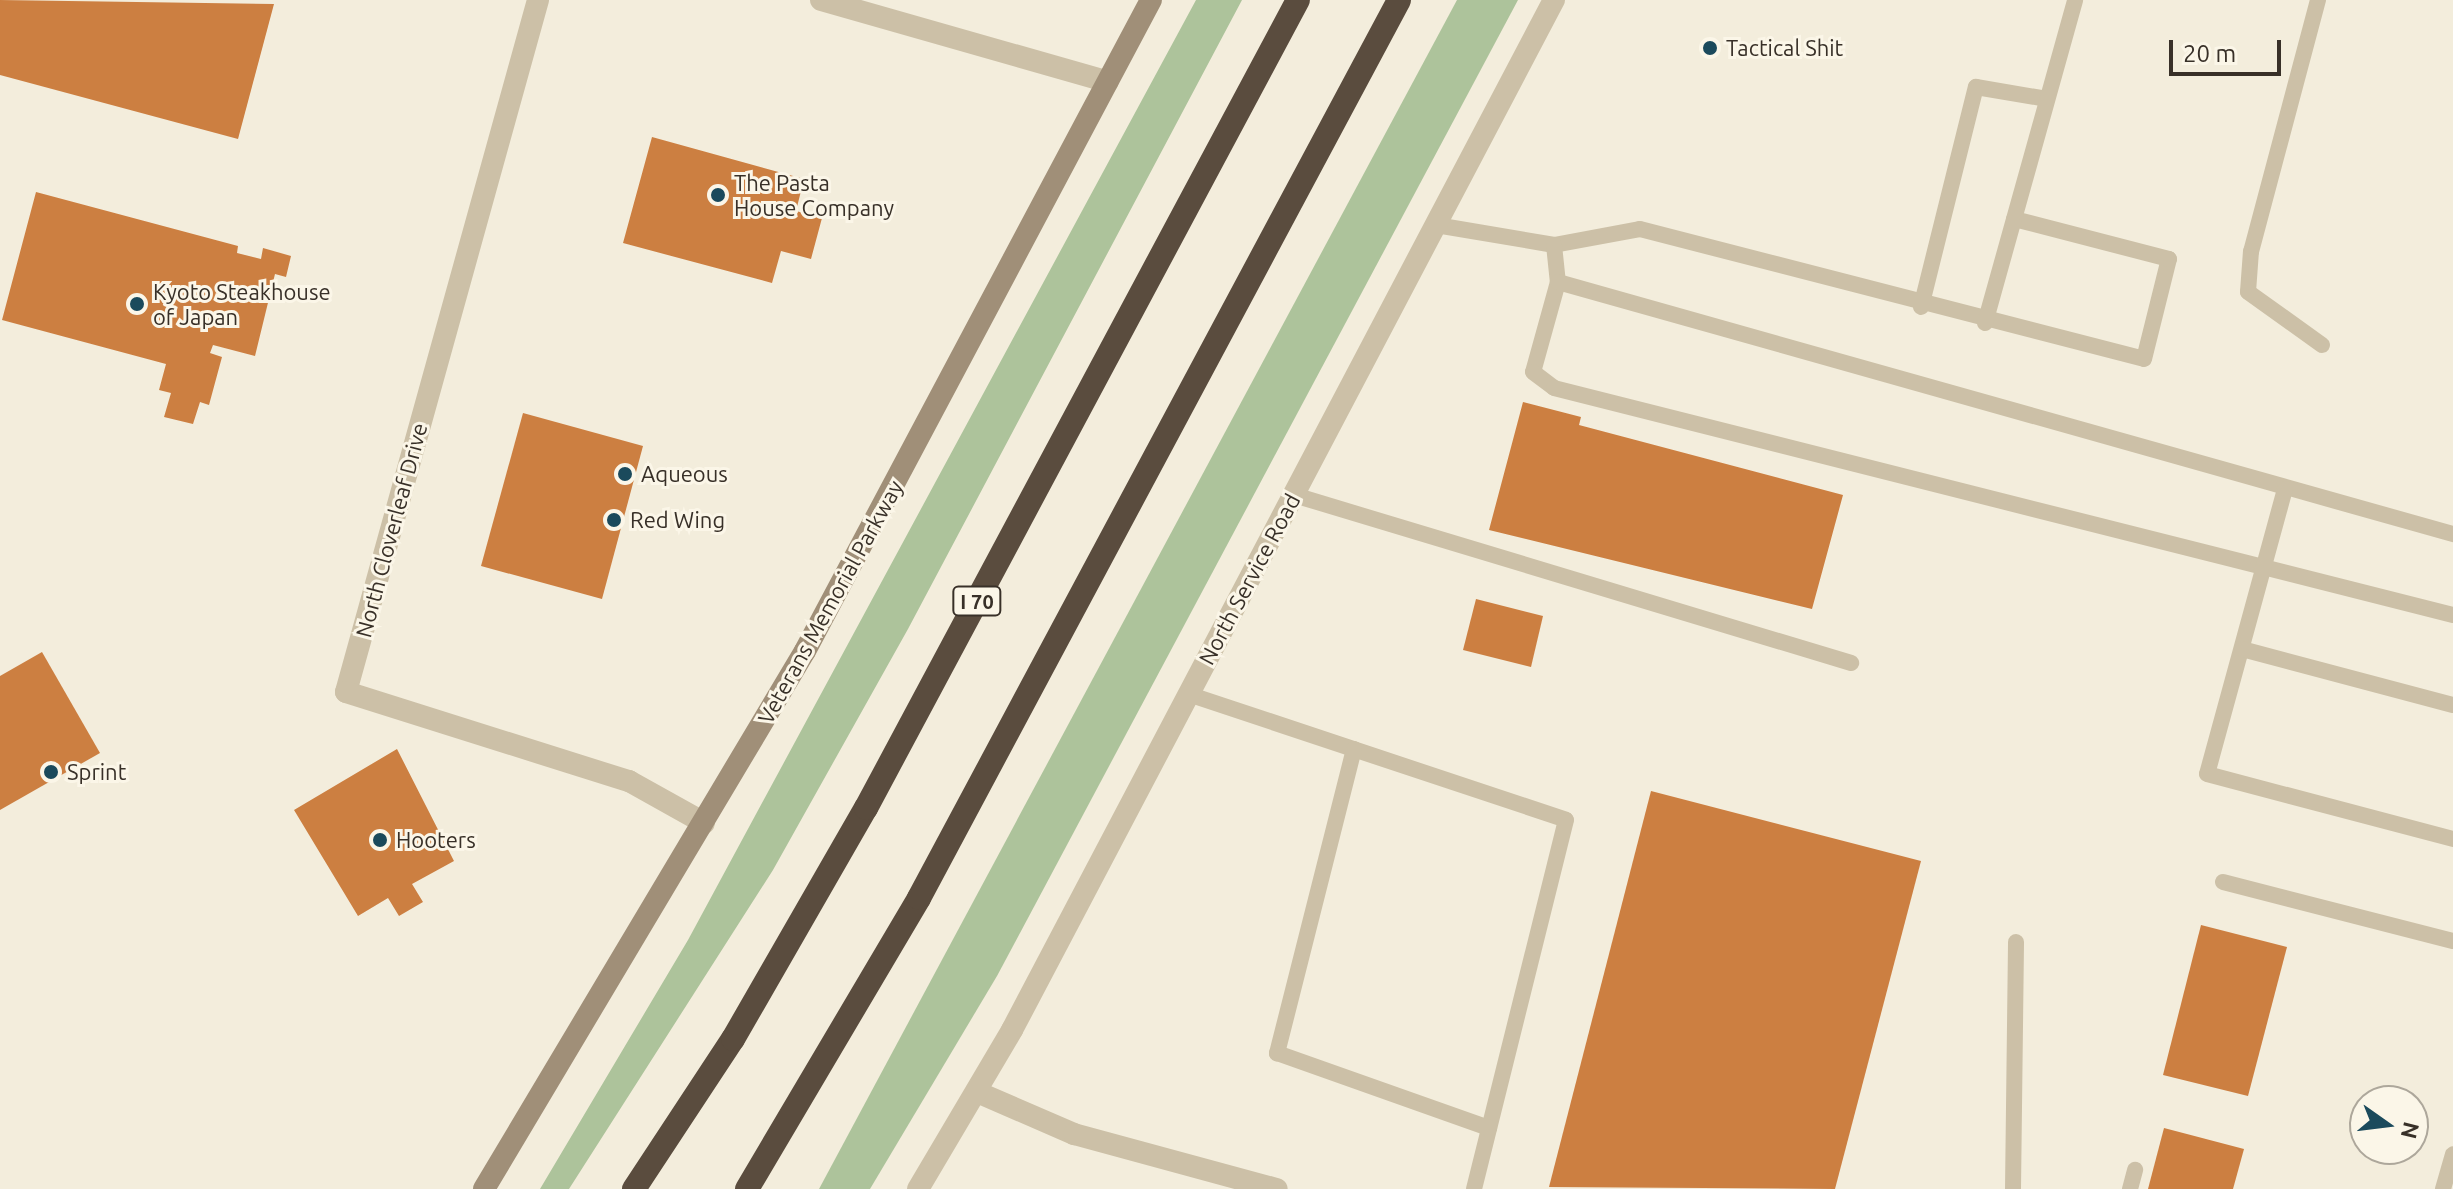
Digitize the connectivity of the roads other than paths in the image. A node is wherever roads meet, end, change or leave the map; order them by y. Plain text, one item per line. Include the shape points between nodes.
1 (538, 0) edge
2 (821, 0) edge
3 (1151, 0) edge
4 (1298, 0) edge
5 (1399, 0) edge
6 (1554, 0) edge
7 (2075, 0) edge
8 (2318, 0) edge
9 (1108, 82) junction
10 (2047, 99) junction
11 (2014, 219) junction
12 (1436, 225) junction
13 (1554, 245) junction
14 (1558, 282) junction
15 (1921, 307) junction
16 (1985, 323) junction
17 (2322, 345) dead end
18 (2285, 489) junction
19 (1294, 495) junction
20 (2453, 534) edge
21 (2264, 566) junction
22 (2453, 615) edge
23 (2242, 649) junction
24 (1851, 663) dead end
25 (1188, 694) junction
26 (2453, 705) edge
27 (1354, 749) junction
28 (704, 823) junction
29 (2453, 839) edge
30 (2223, 882) dead end
31 (2453, 941) edge
32 (2016, 942) dead end
33 (977, 1092) junction
34 (1489, 1128) junction
35 (2453, 1154) edge
36 (2135, 1170) dead end
37 (484, 1189) edge
38 (634, 1189) edge
39 (747, 1189) edge
40 (918, 1189) edge
41 (1277, 1189) edge
42 (1474, 1189) edge
43 (2013, 1189) edge
44 (2130, 1189) edge
45 (2443, 1189) edge

1 - 28 street, North Cloverleaf Drive via 346,692 629,781
2 - 9 street
3 - 9 main road, Veterans Memorial Parkway
4 - 38 highway, I 70 via 866,808 733,1039
5 - 39 highway via 919,898
6 - 12 street, North Service Road
7 - 10 lane
8 - 17 lane via 2251,251 2248,292
9 - 28 main road, Veterans Memorial Parkway via 805,651
10 - 11 lane
10 - 15 lane via 1976,87
11 - 16 lane
11 - 16 lane via 2169,259 2144,359
12 - 13 lane
12 - 19 street, North Service Road
13 - 14 lane
13 - 15 lane via 1640,229
14 - 18 lane
14 - 21 lane via 1533,372 1554,388
15 - 16 lane
18 - 20 lane
18 - 21 lane
19 - 24 lane
19 - 25 street, North Service Road
21 - 22 lane
21 - 23 lane
23 - 26 lane
23 - 29 lane via 2207,774
25 - 27 lane
25 - 33 street, North Service Road
27 - 34 lane via 1277,1053
27 - 34 lane via 1566,820
28 - 37 main road, Veterans Memorial Parkway
30 - 31 lane
32 - 43 lane
33 - 40 street, North Service Road
33 - 41 street via 1074,1134
34 - 42 lane
35 - 45 lane
36 - 44 lane

